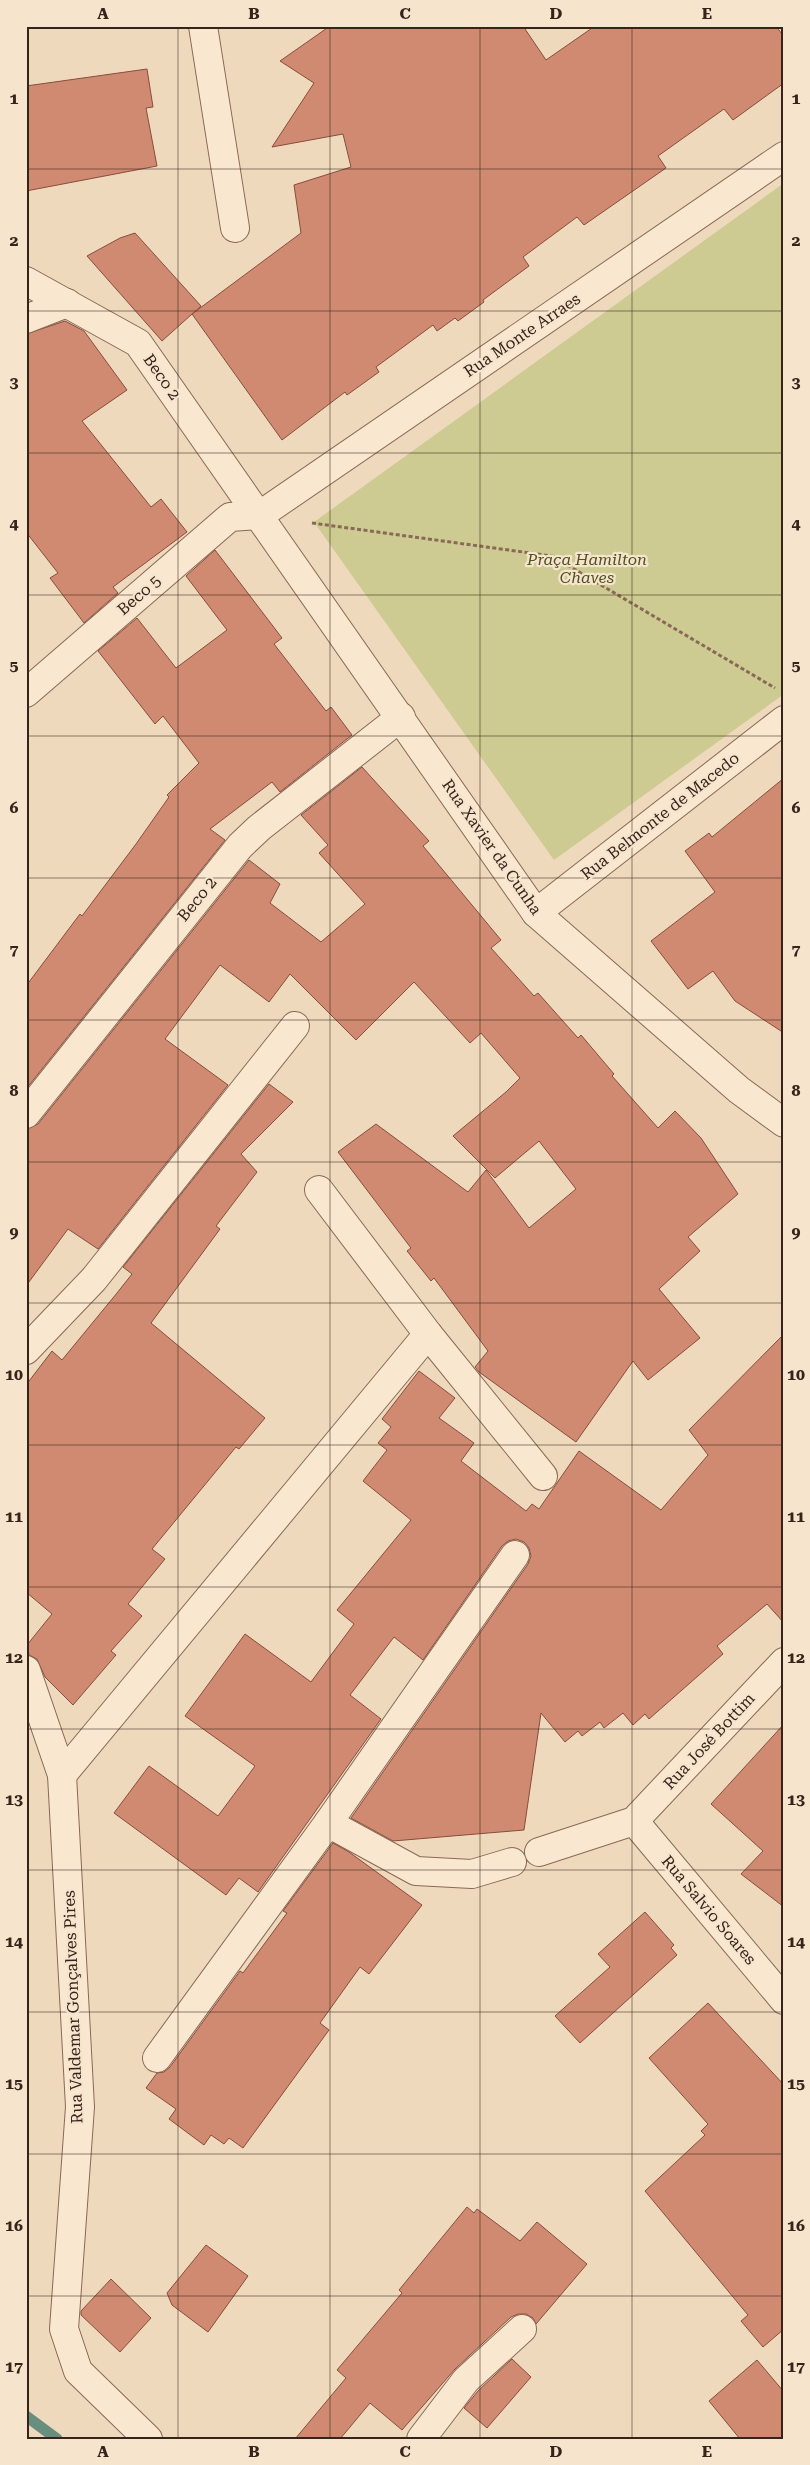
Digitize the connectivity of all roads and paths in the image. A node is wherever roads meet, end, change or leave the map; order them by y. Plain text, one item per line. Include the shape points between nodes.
1 (211, 31) edge
2 (784, 156) edge
3 (235, 228) dead end
4 (26, 281) edge
5 (67, 303) junction
6 (26, 319) edge
7 (260, 515) junction
8 (26, 693) edge
9 (784, 693) edge
10 (401, 717) junction
11 (784, 720) edge
12 (536, 913) junction
13 (294, 1026) dead end
14 (26, 1114) edge
15 (784, 1124) edge
16 (319, 1190) dead end
17 (428, 1334) junction
18 (26, 1350) edge
19 (543, 1476) dead end
20 (515, 1555) dead end
21 (784, 1662) edge
22 (26, 1670) edge
23 (62, 1775) junction
24 (634, 1821) junction
25 (328, 1823) junction
26 (540, 1852) dead end
27 (512, 1862) dead end
28 (784, 2000) edge
29 (157, 2058) dead end
30 (522, 2329) dead end
31 (148, 2439) edge
32 (421, 2439) edge

1 - 3 street
2 - 7 street, Rua Monte Arraes
4 - 5 street, Beco 2
5 - 6 street
5 - 7 street, Beco 2 via 138,343
7 - 8 street, Beco 5 via 230,517
7 - 9 path via 552,556
7 - 10 street, Rua Xavier da Cunha
10 - 12 street, Rua Xavier da Cunha
10 - 14 street, Beco 2 via 240,846
11 - 12 street, Rua Belmonte de Macedo
12 - 15 street, Rua Xavier da Cunha via 739,1090
13 - 18 street via 94,1279
16 - 17 street
17 - 19 street
17 - 23 street
20 - 25 street
21 - 24 street, Rua José Bottim
22 - 23 street, Rua Valdemar Gonçalves Pires
23 - 31 street, Rua Valdemar Gonçalves Pires via 80,2107 64,2329 78,2371
24 - 26 street
24 - 28 street, Rua Salvio Soares
25 - 27 street via 416,1872 472,1874
25 - 29 street
30 - 32 street via 466,2380

